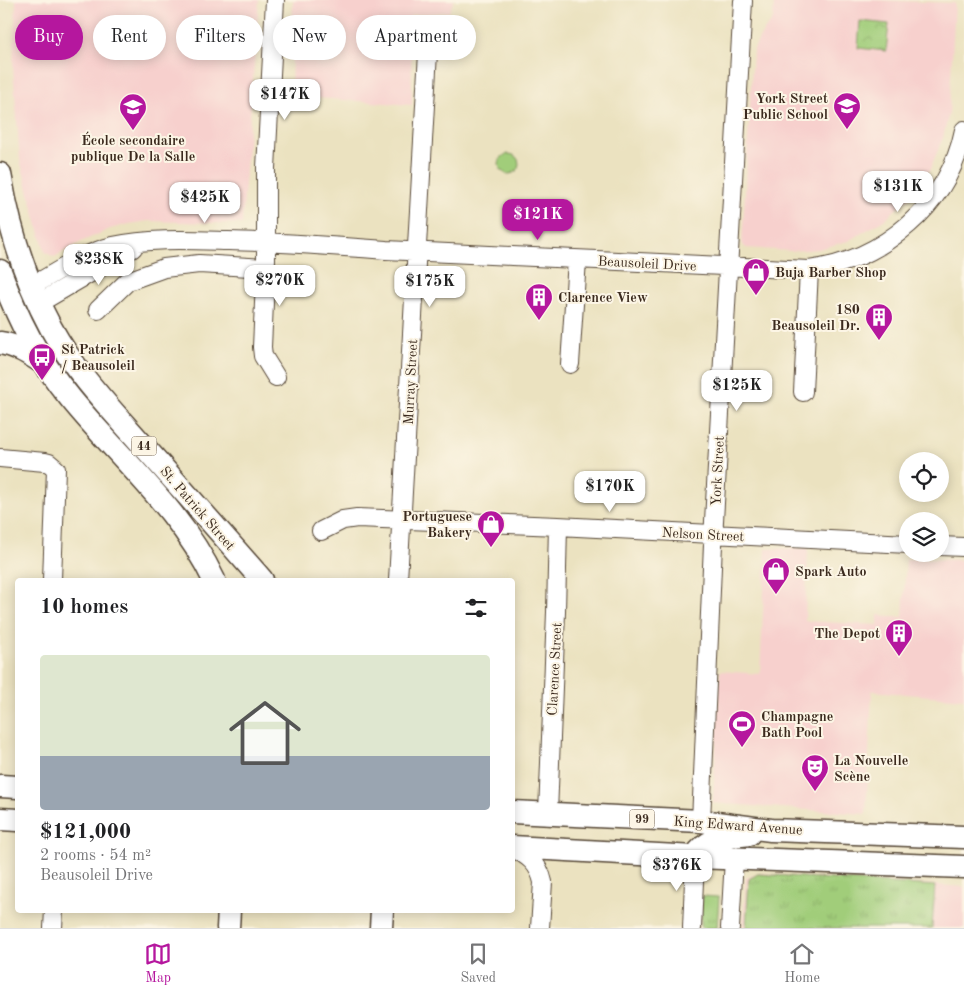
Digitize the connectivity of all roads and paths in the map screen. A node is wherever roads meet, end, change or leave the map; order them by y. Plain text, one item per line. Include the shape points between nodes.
1 (275, 0) edge
2 (743, 1) edge
3 (428, 60) edge
4 (964, 130) edge
5 (0, 174) edge
6 (266, 243) junction
7 (417, 251) junction
8 (578, 260) junction
9 (728, 267) junction
10 (265, 268) junction
11 (809, 270) junction
12 (0, 271) edge
13 (36, 295) junction
14 (98, 310) dead end
15 (9, 313) edge
16 (0, 344) edge
17 (44, 363) junction
18 (570, 364) dead end
19 (276, 377) dead end
20 (803, 392) dead end
21 (0, 458) edge
22 (402, 520) junction
23 (558, 526) junction
24 (321, 531) dead end
25 (714, 535) junction
26 (899, 544) edge
27 (949, 546) edge
28 (964, 547) edge
29 (52, 578) edge
30 (213, 578) edge
31 (260, 578) edge
32 (398, 578) edge
33 (0, 786) edge
34 (15, 787) edge
35 (515, 812) edge
36 (548, 813) junction
37 (0, 819) edge
38 (15, 820) edge
39 (701, 821) junction
40 (771, 830) junction
41 (964, 837) edge
42 (515, 847) edge
43 (515, 849) edge
44 (695, 857) junction
45 (734, 859) junction
46 (964, 867) edge
47 (54, 913) edge
48 (228, 913) edge
49 (382, 913) edge
50 (53, 928) edge
51 (228, 928) edge
52 (380, 928) edge
53 (540, 928) edge
54 (692, 928) edge
55 (730, 928) edge

1 - 6 street via 266,168
2 - 9 street, York Street
3 - 7 street, Murray Street
4 - 11 street, Beausoleil Drive via 944,181 908,226 866,254 840,264
5 - 13 main road, St. Patrick Street / 44 via 12,231
6 - 7 street, Beausoleil Drive
6 - 10 street
6 - 13 street, Beausoleil Drive via 175,239 144,242
7 - 8 street, Beausoleil Drive
7 - 22 street, Murray Street
8 - 9 street, Beausoleil Drive
8 - 18 street
9 - 11 street, Beausoleil Drive
9 - 25 street, York Street
10 - 14 street via 198,264 164,268 128,281
10 - 19 street via 262,347 263,356
11 - 20 street
12 - 15 main road, St. Patrick Street / 44
13 - 15 main road
13 - 31 main road, St. Patrick Street / 44 via 63,348 91,386
15 - 17 main road, St. Patrick Street / 44
16 - 17 main road via 24,350
17 - 30 main road, St. Patrick Street / 44 via 71,399 162,502 190,538
21 - 29 street via 45,462 53,465 57,473
22 - 23 street, Nelson Street
22 - 24 street, Nelson Street via 350,519
22 - 32 street, Murray Street
23 - 25 street, Nelson Street
23 - 36 street, Clarence Street
25 - 26 street, Nelson Street
25 - 39 street, York Street
27 - 28 street
33 - 34 main road
35 - 36 main road, King Edward Avenue / 99
36 - 39 main road, King Edward Avenue / 99
37 - 38 main road
39 - 40 main road, King Edward Avenue / 99
40 - 41 main road, King Edward Avenue / 99
40 - 44 main road via 714,840
42 - 44 main road
43 - 53 street via 536,864 542,875
44 - 45 main road
44 - 54 street
45 - 46 main road
45 - 55 street
47 - 50 street
48 - 51 main road
49 - 52 main road

